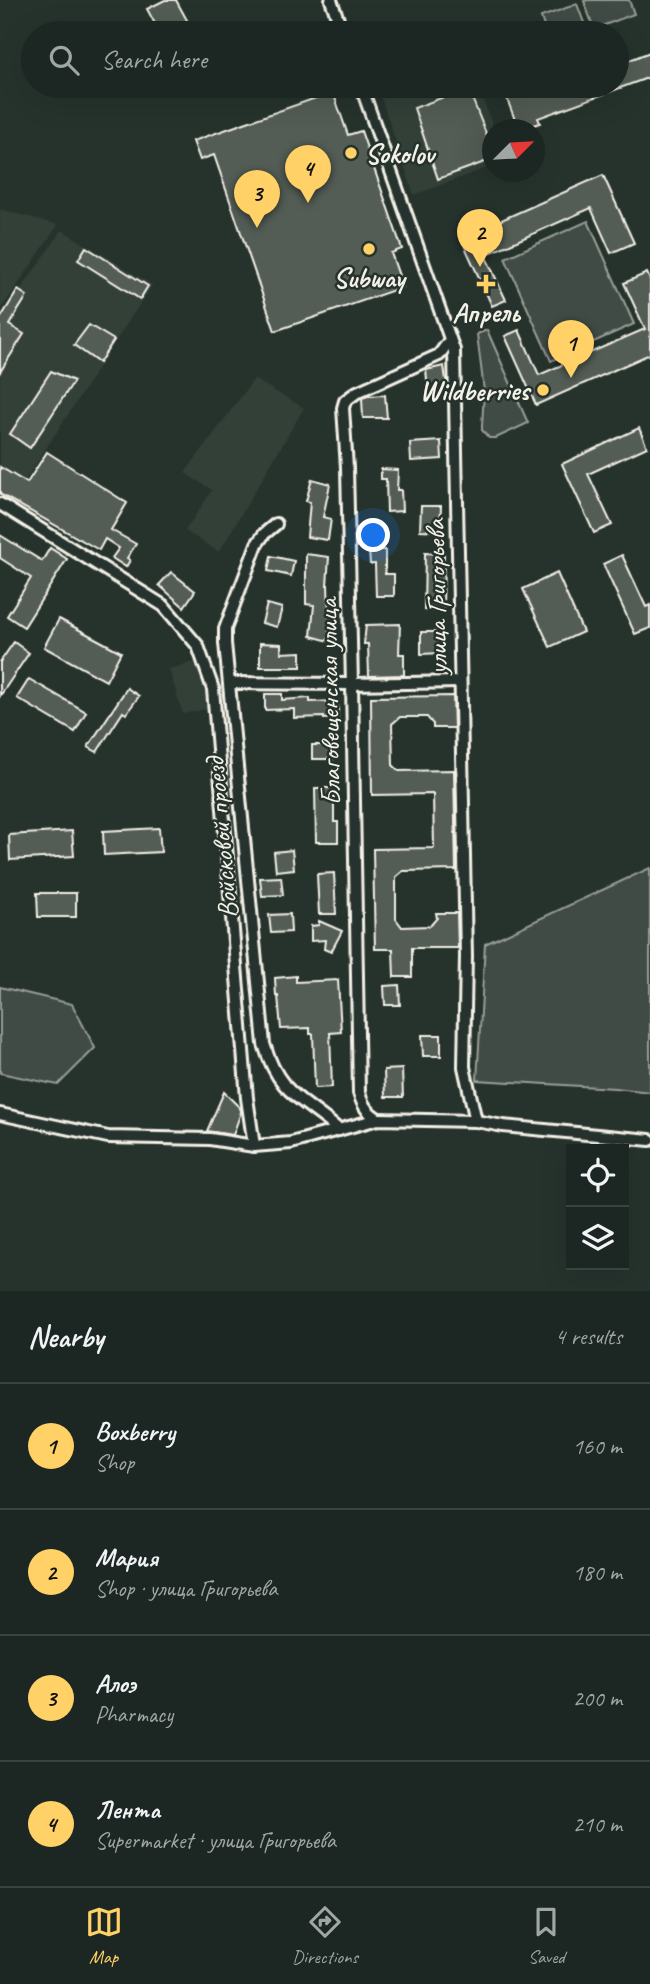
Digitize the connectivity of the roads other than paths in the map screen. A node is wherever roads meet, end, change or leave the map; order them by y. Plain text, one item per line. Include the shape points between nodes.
1 (331, 0) edge
2 (339, 21) edge
3 (365, 98) edge
4 (450, 340) junction
5 (0, 504) edge
6 (276, 524) dead end
7 (460, 682) junction
8 (230, 683) junction
9 (352, 684) junction
10 (0, 1115) edge
11 (379, 1119) junction
12 (476, 1121) junction
13 (339, 1130) junction
14 (650, 1140) edge
15 (254, 1146) junction

1 - 2 street
3 - 4 street, улица Григорьева
4 - 7 street, улица Григорьева via 454,350
4 - 9 street, Благовещенская улица via 439,355 357,392 343,408
5 - 15 street via 164,606 198,646 213,689
6 - 8 street, Войсковой проезд via 257,544 225,629
7 - 9 street
7 - 12 street, улица Григорьева via 464,1068
8 - 9 street
8 - 13 street, Войсковой проезд via 264,1044 278,1079
9 - 11 street, Благовещенская улица via 359,1093 369,1113
10 - 15 street via 108,1137 210,1139
11 - 12 street
11 - 13 street
12 - 14 street
13 - 15 street via 291,1143

